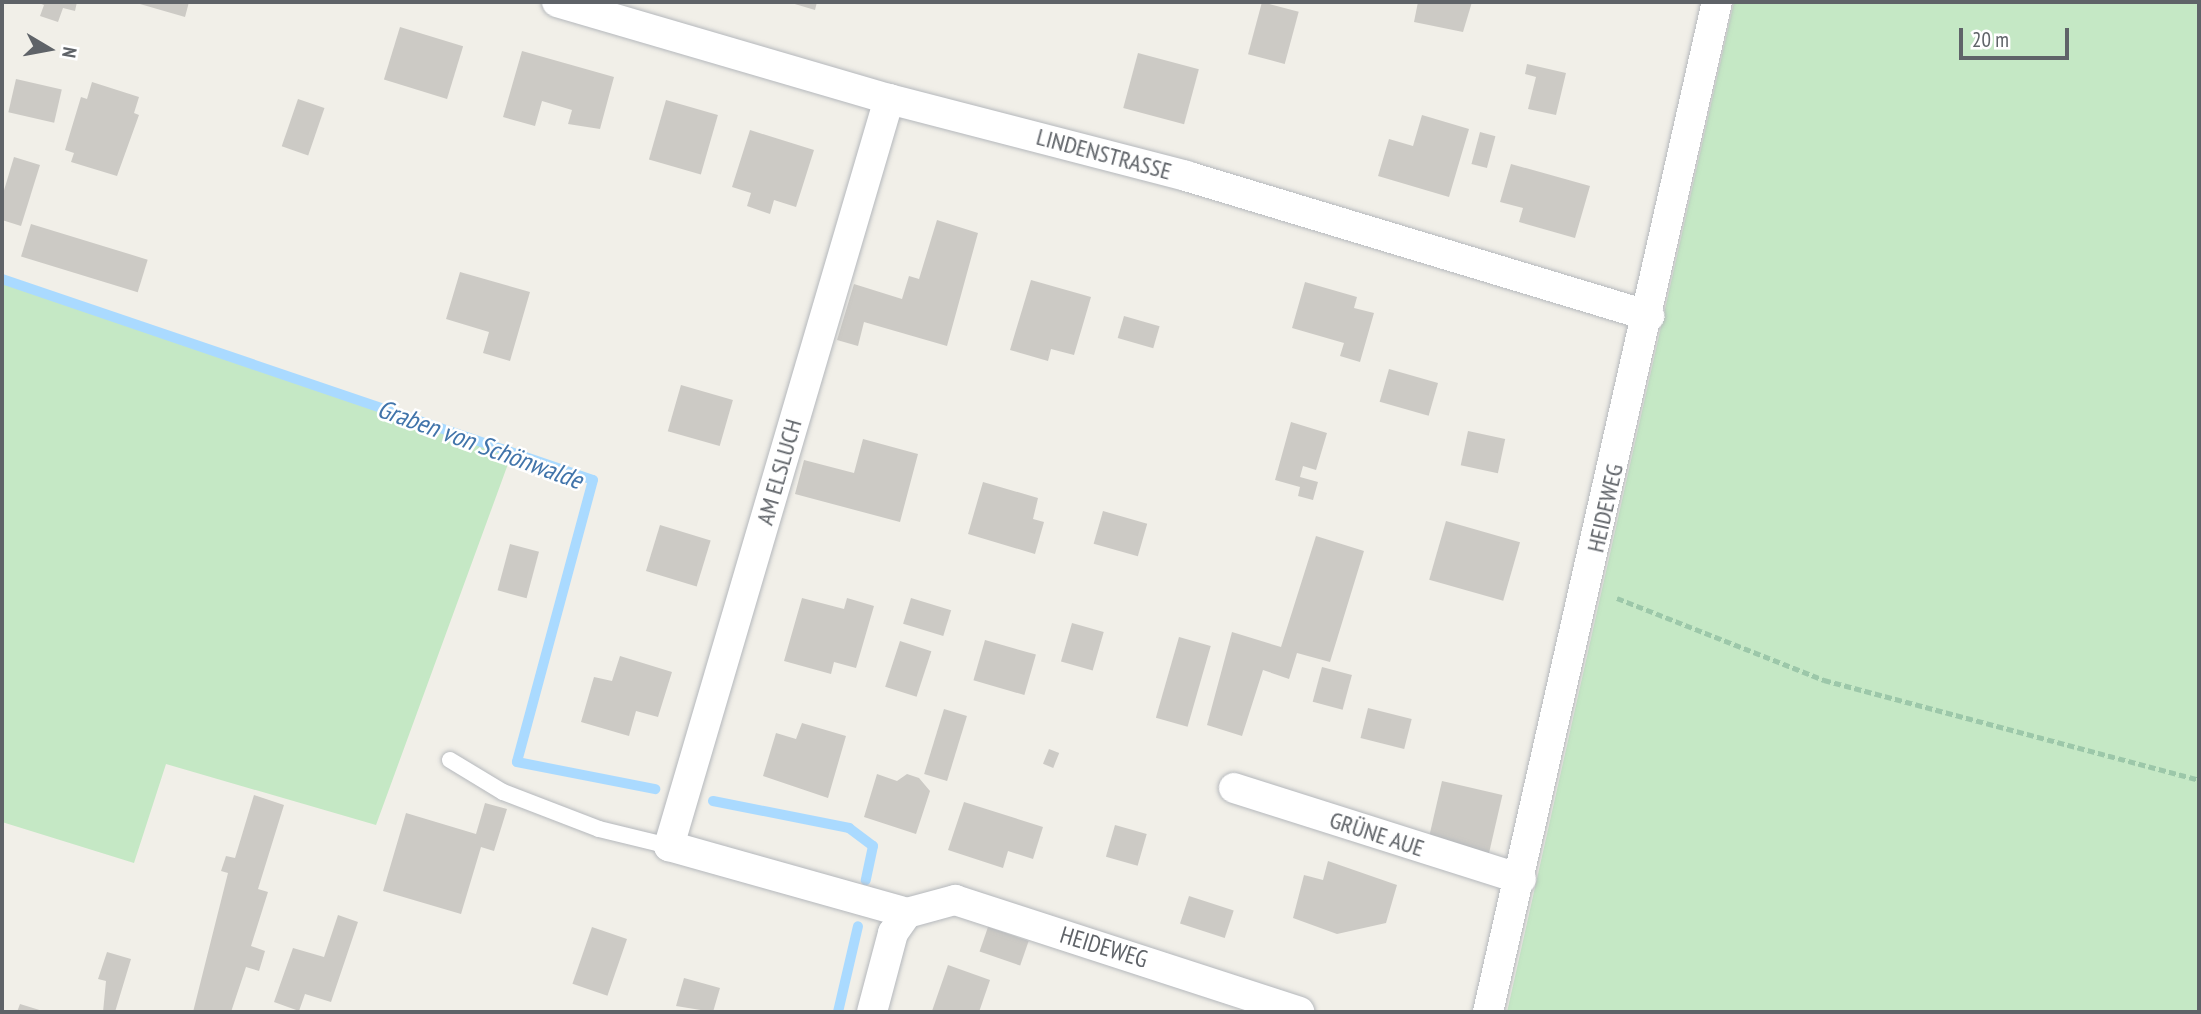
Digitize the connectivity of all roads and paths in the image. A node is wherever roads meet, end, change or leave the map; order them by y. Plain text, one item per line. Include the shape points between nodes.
1 (557, 2) edge
2 (1717, 2) edge
3 (890, 99) junction
4 (1649, 316) junction
5 (1587, 586) junction
6 (450, 760) dead end
7 (2199, 780) edge
8 (1234, 788) dead end
9 (669, 846) junction
10 (1521, 879) junction
11 (907, 914) junction
12 (872, 1012) edge
13 (1299, 1012) edge
14 (1488, 1012) edge

1 - 3 street, LINDENSTRASSE
2 - 4 street, HEIDEWEG
3 - 4 street, LINDENSTRASSE via 1186,176
3 - 9 street, AM ELSLUCH
4 - 5 street, HEIDEWEG
5 - 7 path via 1824,680
5 - 10 street, HEIDEWEG
6 - 9 lane via 503,792 599,829
8 - 10 street, GRÜNE AUE
9 - 11 street
10 - 14 street, HEIDEWEG
11 - 12 street via 893,933
11 - 13 street, HEIDEWEG via 955,901

